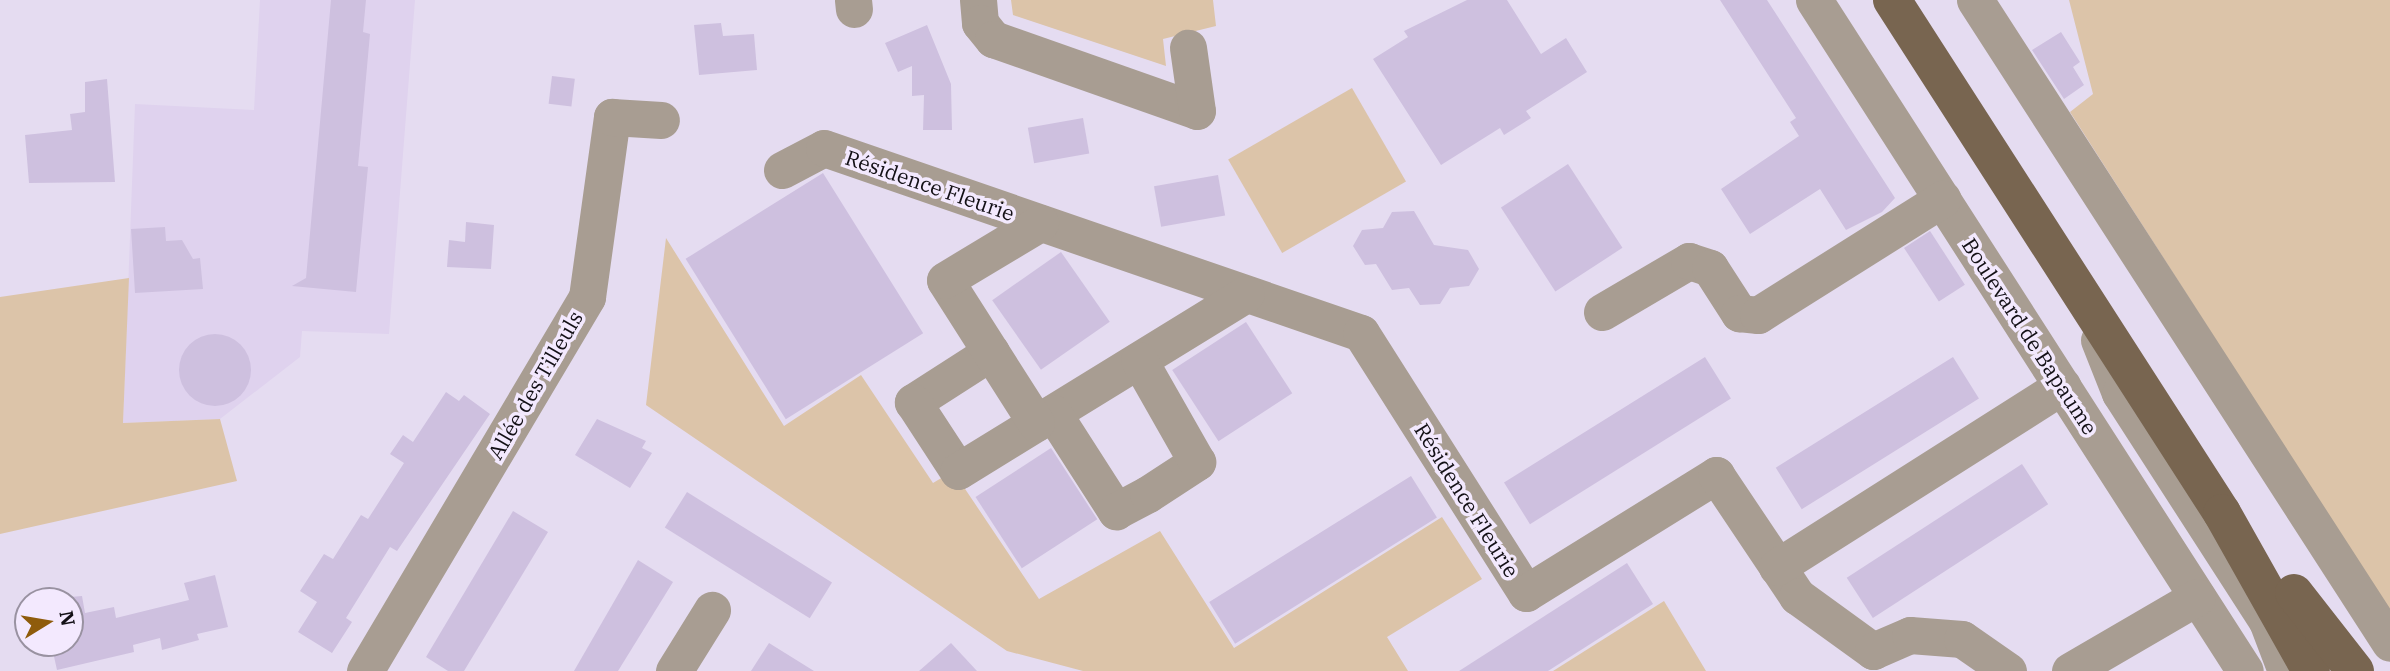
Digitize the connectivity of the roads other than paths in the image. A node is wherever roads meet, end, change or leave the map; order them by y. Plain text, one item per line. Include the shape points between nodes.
1 (978, 0) edge
2 (1815, 0) edge
3 (1892, 0) edge
4 (1975, 0) edge
5 (1188, 48) dead end
6 (661, 120) dead end
7 (782, 170) dead end
8 (1942, 199) junction
9 (1040, 223) junction
10 (1247, 294) junction
11 (2081, 297) junction
12 (1602, 312) dead end
13 (991, 352) junction
14 (1139, 360) junction
15 (2062, 386) junction
16 (1045, 418) junction
17 (2222, 513) junction
18 (1777, 567) junction
19 (2197, 597) junction
20 (712, 610) dead end
21 (2390, 643) edge
22 (365, 671) edge
23 (674, 671) edge
24 (2008, 671) edge
25 (2070, 671) edge
26 (2245, 671) edge
27 (2286, 671) edge
28 (2311, 671) edge
29 (2355, 671) edge

1 - 5 street via 980,23 993,39 1197,111
2 - 8 street, Boulevard de Bapaume
3 - 11 main road
4 - 21 street
6 - 22 street, Allée des Tilleuls via 612,117 587,297
7 - 9 street, Résidence Fleurie via 824,148
8 - 12 street via 1758,315 1739,313 1710,268 1689,261
8 - 15 street, Boulevard de Bapaume
9 - 10 street, Résidence Fleurie
9 - 13 street, Résidence Fleurie via 944,280
10 - 14 street
10 - 18 street, Résidence Fleurie via 1361,333 1526,593 1716,475
11 - 17 main road
11 - 27 street via 2120,393 2267,621
13 - 16 street, Résidence Fleurie
13 - 16 street via 913,402 958,471
14 - 16 street
14 - 16 street, Résidence Fleurie via 1197,462 1148,494 1116,511
15 - 18 street
15 - 19 street, Boulevard de Bapaume
17 - 28 main road
17 - 29 main road
18 - 24 street, Résidence Fleurie via 1797,596 1873,651 1910,635 1962,639
19 - 25 street
19 - 26 street, Boulevard de Bapaume
20 - 23 street

